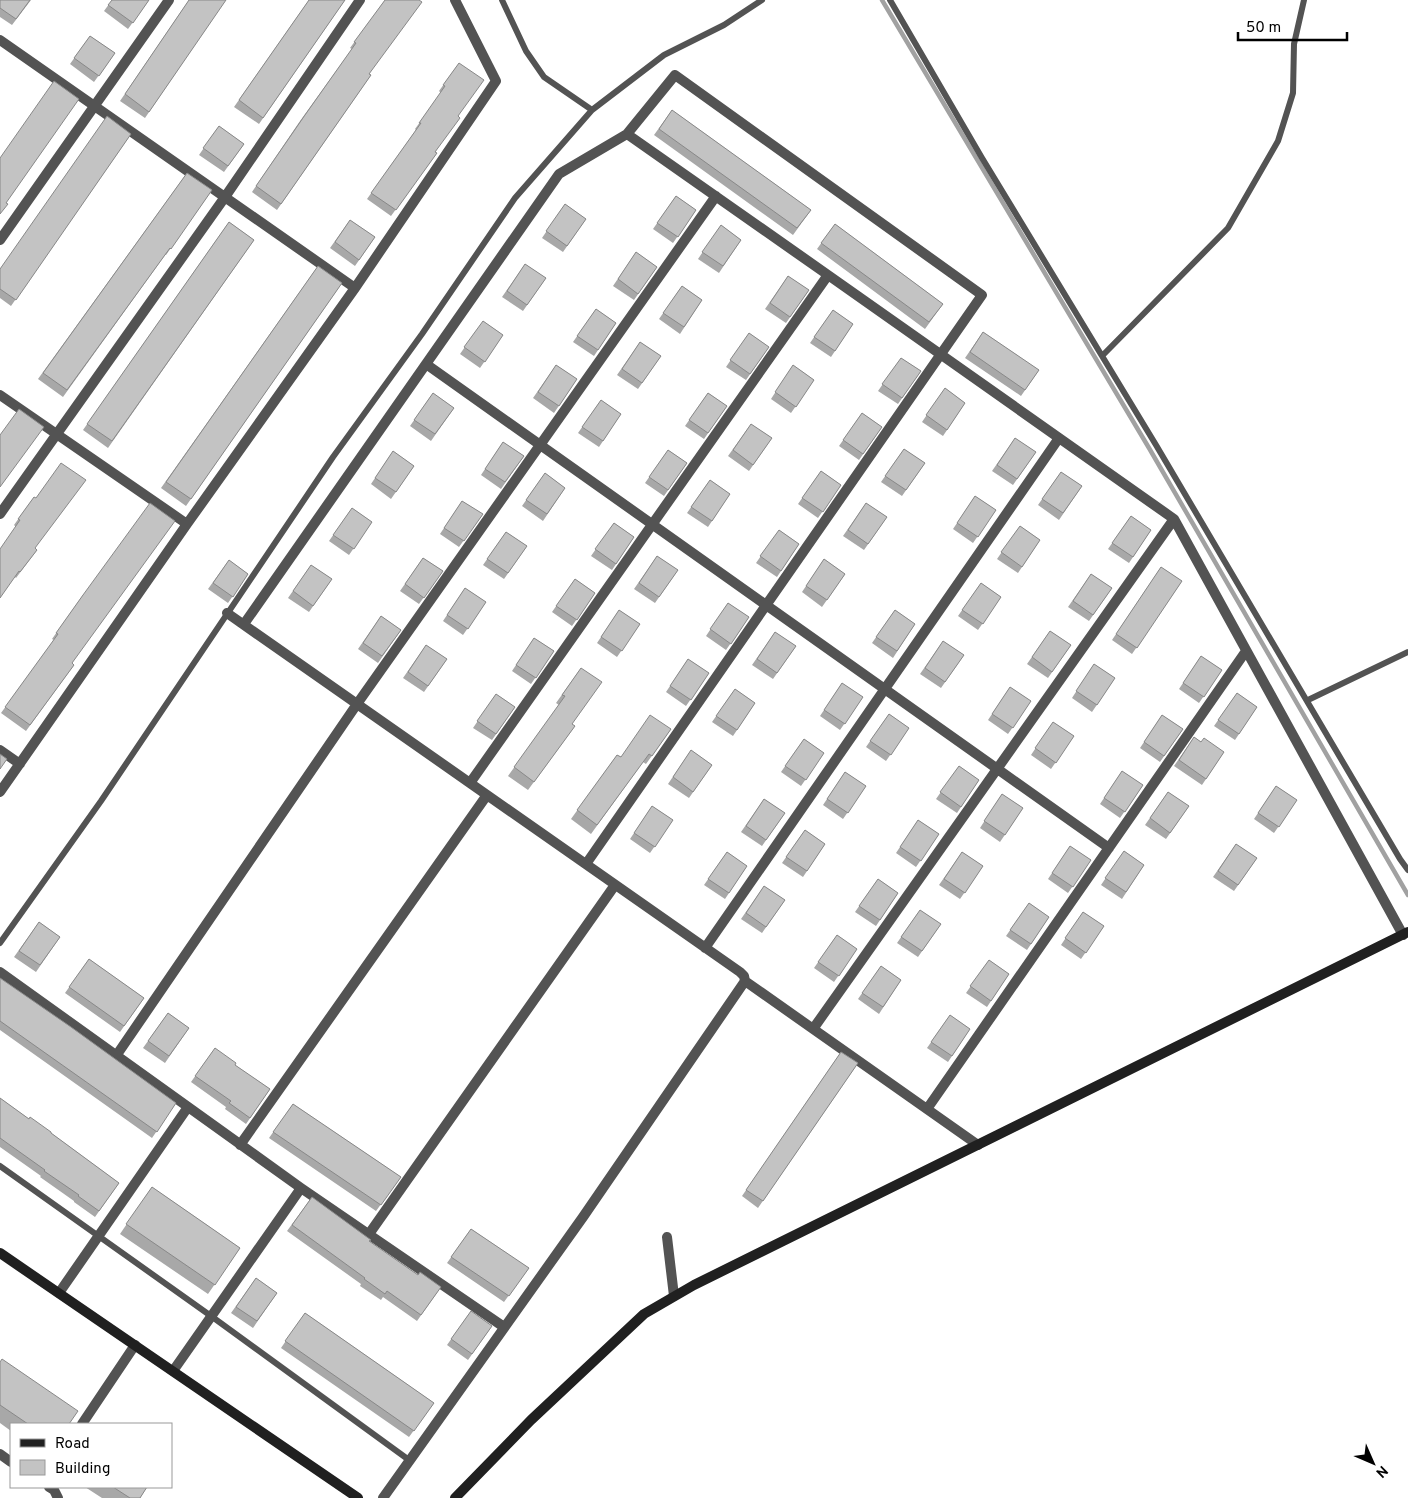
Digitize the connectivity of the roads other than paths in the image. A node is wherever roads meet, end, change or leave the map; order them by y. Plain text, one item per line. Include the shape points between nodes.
1 (169, 0) edge
2 (360, 0) edge
3 (455, 0) edge
4 (502, 0) edge
5 (762, 0) edge
6 (890, 0) edge
7 (1304, 0) edge
8 (0, 40) edge
9 (95, 106) junction
10 (592, 110) junction
11 (627, 134) junction
12 (716, 196) junction
13 (225, 197) junction
14 (0, 240) edge
15 (828, 275) junction
16 (356, 288) junction
17 (941, 355) junction
18 (1103, 355) junction
19 (426, 364) junction
20 (0, 394) edge
21 (56, 433) junction
22 (1059, 438) junction
23 (540, 445) junction
24 (0, 514) edge
25 (1174, 519) junction
26 (187, 524) junction
27 (653, 524) junction
28 (766, 605) junction
29 (227, 613) junction
30 (244, 624) junction
31 (1246, 651) junction
32 (1408, 652) edge
33 (885, 689) junction
34 (1308, 700) junction
35 (357, 704) junction
36 (0, 750) edge
37 (20, 764) junction
38 (998, 769) junction
39 (470, 783) junction
40 (0, 792) edge
41 (487, 795) junction
42 (1109, 848) junction
43 (586, 864) junction
44 (1408, 870) edge
45 (615, 885) junction
46 (1405, 934) edge
47 (0, 943) edge
48 (705, 948) junction
49 (0, 972) edge
50 (745, 982) junction
51 (813, 1029) junction
52 (116, 1056) junction
53 (188, 1108) junction
54 (927, 1109) junction
55 (240, 1144) junction
56 (978, 1145) junction
57 (0, 1166) edge
58 (301, 1188) junction
59 (369, 1234) junction
60 (98, 1236) junction
61 (667, 1237) dead end
62 (0, 1253) edge
63 (59, 1293) junction
64 (674, 1296) junction
65 (211, 1316) junction
66 (504, 1327) junction
67 (134, 1345) junction
68 (172, 1371) junction
69 (83, 1423) edge
70 (409, 1460) junction
71 (51, 1488) edge
72 (58, 1498) edge
73 (358, 1498) edge
74 (383, 1498) edge
75 (455, 1498) edge

1 - 9 street
2 - 13 street
3 - 16 street via 496,81
4 - 10 lane via 526,52 544,77
5 - 10 lane via 664,55
6 - 18 lane
7 - 18 lane via 1294,44 1292,93 1278,141 1228,228
8 - 9 street
9 - 13 street
9 - 14 street
10 - 29 lane via 515,198
11 - 12 street
11 - 17 street via 675,75 982,295
11 - 19 street via 559,174
12 - 15 street
12 - 23 street
13 - 16 street
13 - 21 street
15 - 17 street
15 - 27 street
16 - 26 street
17 - 22 street
17 - 28 street
18 - 34 lane
19 - 23 street
19 - 30 street
20 - 21 street
21 - 24 street
21 - 26 street
22 - 25 street
22 - 33 street
23 - 27 street
23 - 35 street
25 - 31 street
25 - 38 street
26 - 37 street
27 - 28 street
27 - 39 street
28 - 33 street
28 - 43 street
29 - 30 street
29 - 47 lane
30 - 35 street
31 - 42 street
31 - 46 street
32 - 34 lane
33 - 38 street
33 - 48 street
34 - 44 lane
35 - 39 street
35 - 52 street
36 - 37 street
37 - 40 street
38 - 42 street
38 - 51 street
39 - 41 street
41 - 43 street
41 - 55 street
42 - 54 street
43 - 45 street
45 - 48 street
45 - 59 street
46 - 56 main road
48 - 50 street via 740,972
49 - 52 street
50 - 51 street
50 - 66 street
51 - 54 street
52 - 53 street
53 - 55 street
53 - 60 street
54 - 56 street
55 - 58 street
56 - 64 main road
57 - 60 lane
58 - 59 street
58 - 65 street
59 - 66 street
60 - 63 street
60 - 65 lane
61 - 64 street
62 - 63 main road
63 - 67 main road
64 - 75 main road via 644,1314 531,1420
65 - 68 street
65 - 70 lane
66 - 70 street
67 - 68 main road
67 - 69 street
68 - 73 main road
70 - 74 street
71 - 72 street

